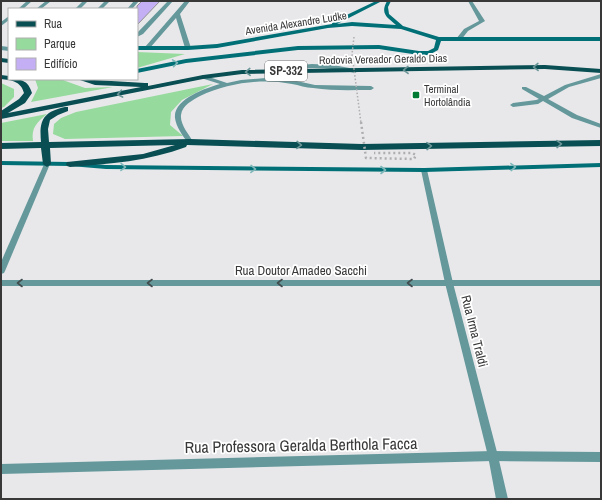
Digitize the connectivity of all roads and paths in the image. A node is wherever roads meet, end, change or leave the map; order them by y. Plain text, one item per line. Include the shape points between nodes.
1 (30, 1) edge
2 (49, 1) edge
3 (86, 1) edge
4 (108, 1) edge
5 (137, 1) edge
6 (171, 1) edge
7 (188, 1) edge
8 (380, 1) edge
9 (389, 1) edge
10 (470, 1) edge
11 (21, 8) edge
12 (39, 8) edge
13 (78, 8) edge
14 (100, 8) edge
15 (129, 8) edge
16 (177, 13) junction
17 (328, 26) junction
18 (400, 27) junction
19 (138, 34) edge
20 (354, 37) dead end
21 (440, 39) junction
22 (459, 39) junction
23 (601, 39) edge
24 (138, 48) edge
25 (147, 48) junction
26 (188, 48) junction
27 (601, 67) edge
28 (575, 68) junction
29 (138, 71) edge
30 (601, 71) edge
31 (601, 76) edge
32 (203, 78) junction
33 (17, 80) edge
34 (84, 80) edge
35 (225, 84) junction
36 (165, 85) junction
37 (371, 88) dead end
38 (524, 88) dead end
39 (544, 100) junction
40 (87, 101) junction
41 (513, 106) dead end
42 (1, 116) edge
43 (601, 126) edge
44 (190, 142) junction
45 (601, 143) edge
46 (1, 146) edge
47 (46, 146) junction
48 (374, 153) dead end
49 (1, 163) edge
50 (47, 164) junction
51 (70, 164) junction
52 (601, 165) edge
53 (424, 170) junction
54 (1, 271) edge
55 (1, 283) edge
56 (449, 283) junction
57 (601, 284) edge
58 (493, 456) junction
59 (601, 457) edge
60 (1, 469) edge
61 (502, 499) edge

1 - 11 street
2 - 12 street
3 - 13 street
4 - 14 street
5 - 15 street
6 - 19 street
7 - 16 street
8 - 17 main road
9 - 18 main road via 386,7 387,14
10 - 22 street via 482,21 466,30
16 - 25 street
16 - 26 street
17 - 18 main road, Avenida Alexandre Ludke via 352,24
17 - 26 main road, Avenida Alexandre Ludke via 242,42
18 - 21 main road, Avenida Alexandre Ludke
20 - 48 path, bridge via 352,54 366,158 414,159 416,155
21 - 22 main road, Avenida Alexandre Ludke
29 -> 21 main road via 186,61 298,48 379,47 429,52 436,50
22 - 23 main road, Avenida Alexandre Ludke
24 - 25 main road, Avenida Alexandre Ludke
25 - 26 main road, Avenida Alexandre Ludke
27 - 28 main road
28 - 30 main road, Rodovia Vereador Geraldo Dias / SP-332
28 -> 32 main road, Rodovia Vereador Geraldo Dias / SP-332 via 268,71
31 - 39 street via 567,86
32 - 35 street
32 - 36 main road, Rodovia Vereador Geraldo Dias / SP-332
33 - 42 main road via 27,87 28,93 22,101
34 - 36 main road via 110,84
35 - 37 street via 264,80 319,87
35 - 44 street via 209,89 181,107 178,122
36 -> 40 main road, Rodovia Vereador Geraldo Dias / SP-332
38 - 39 street
39 - 41 street
39 - 43 street via 572,116
40 - 42 main road, Rodovia Vereador Geraldo Dias / SP-332
40 - 47 main road via 46,119
44 -> 45 main road via 362,147
44 - 47 main road
44 - 51 main road via 154,154
46 - 47 main road
47 - 50 main road
49 - 50 main road
50 - 51 main road
50 - 54 street
51 -> 53 main road via 121,167
53 -> 52 main road
53 - 56 street, Rua Irma Traldi
56 -> 55 street, Rua Doutor Amadeo Sacchi
56 - 57 street, Rua Doutor Amadeo Sacchi
56 - 58 street, Rua Irma Traldi
58 - 59 street, Rua Professora Geralda Berthola Facca
58 - 60 street, Rua Professora Geralda Berthola Facca
58 - 61 street, Rua Irma Traldi

